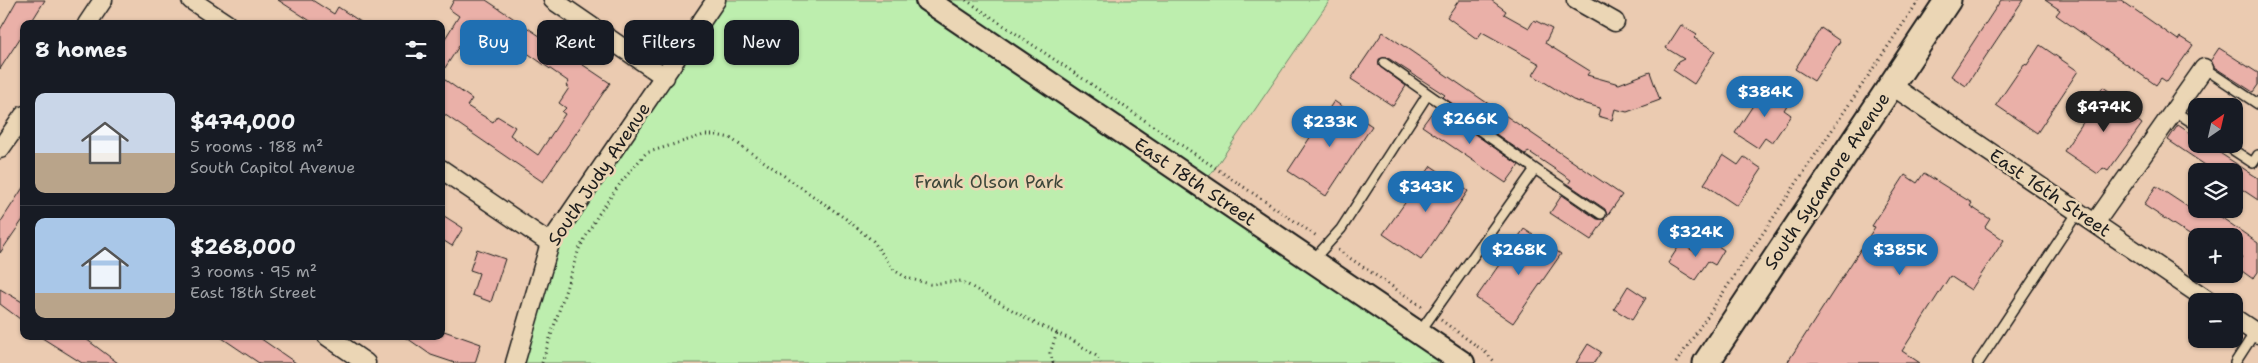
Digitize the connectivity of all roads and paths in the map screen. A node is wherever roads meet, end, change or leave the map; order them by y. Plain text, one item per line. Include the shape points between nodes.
1 (103, 0) edge
2 (191, 0) edge
3 (553, 0) edge
4 (716, 0) edge
5 (927, 0) edge
6 (966, 0) edge
7 (1576, 0) edge
8 (1919, 0) edge
9 (1948, 0) edge
10 (90, 20) edge
11 (220, 20) edge
12 (1616, 22) dead end
13 (1384, 63) dead end
14 (2204, 68) joint
15 (665, 77) junction
16 (1891, 85) junction
17 (1428, 94) junction
18 (2258, 104) edge
19 (2174, 111) junction
20 (2188, 120) edge
21 (20, 126) edge
22 (0, 149) edge
23 (2238, 153) edge
24 (2258, 155) edge
25 (1535, 169) junction
26 (445, 172) edge
27 (2078, 212) junction
28 (1601, 214) dead end
29 (2095, 223) junction
30 (550, 243) junction
31 (1328, 244) junction
32 (1312, 261) junction
33 (2198, 293) edge
34 (1432, 314) junction
35 (2243, 324) edge
36 (1057, 333) junction
37 (1419, 333) junction
38 (2256, 333) edge
39 (332, 340) edge
40 (366, 363) edge
41 (515, 363) edge
42 (542, 363) edge
43 (1053, 363) edge
44 (1101, 363) edge
45 (1463, 363) edge
46 (1496, 363) edge
47 (1676, 363) edge
48 (1706, 363) edge
49 (1978, 363) edge
50 (2235, 363) edge

1 - 10 street
2 - 11 street
3 - 15 street
4 - 15 street, South Judy Avenue
5 - 32 street, East 18th Street
6 - 31 path
7 - 12 street
8 - 47 path
9 - 16 main road, South Sycamore Avenue
13 - 17 lane
14 - 18 lane
14 - 19 street
15 - 30 street, South Judy Avenue
16 - 27 street, East 16th Street
16 - 48 main road, South Sycamore Avenue
17 - 25 lane
17 - 31 lane
19 - 20 lane
19 - 29 street
21 - 22 street
23 - 24 lane via 2253,163
25 - 28 lane
25 - 34 lane
26 - 30 street
27 - 29 street, East 16th Street
27 - 49 lane
29 - 33 street, East 16th Street
30 - 41 street, South Judy Avenue
31 - 32 lane
31 - 34 path
32 - 37 street, East 18th Street
34 - 37 lane
34 - 46 path
35 - 38 street
36 - 42 path via 961,281 930,284 907,278 894,270 873,241 846,219 730,138 716,134 646,153 622,181 579,249
36 - 43 path via 1050,352
36 - 44 path via 1098,357
37 - 45 street, East 18th Street
38 - 50 lane
39 - 40 street

